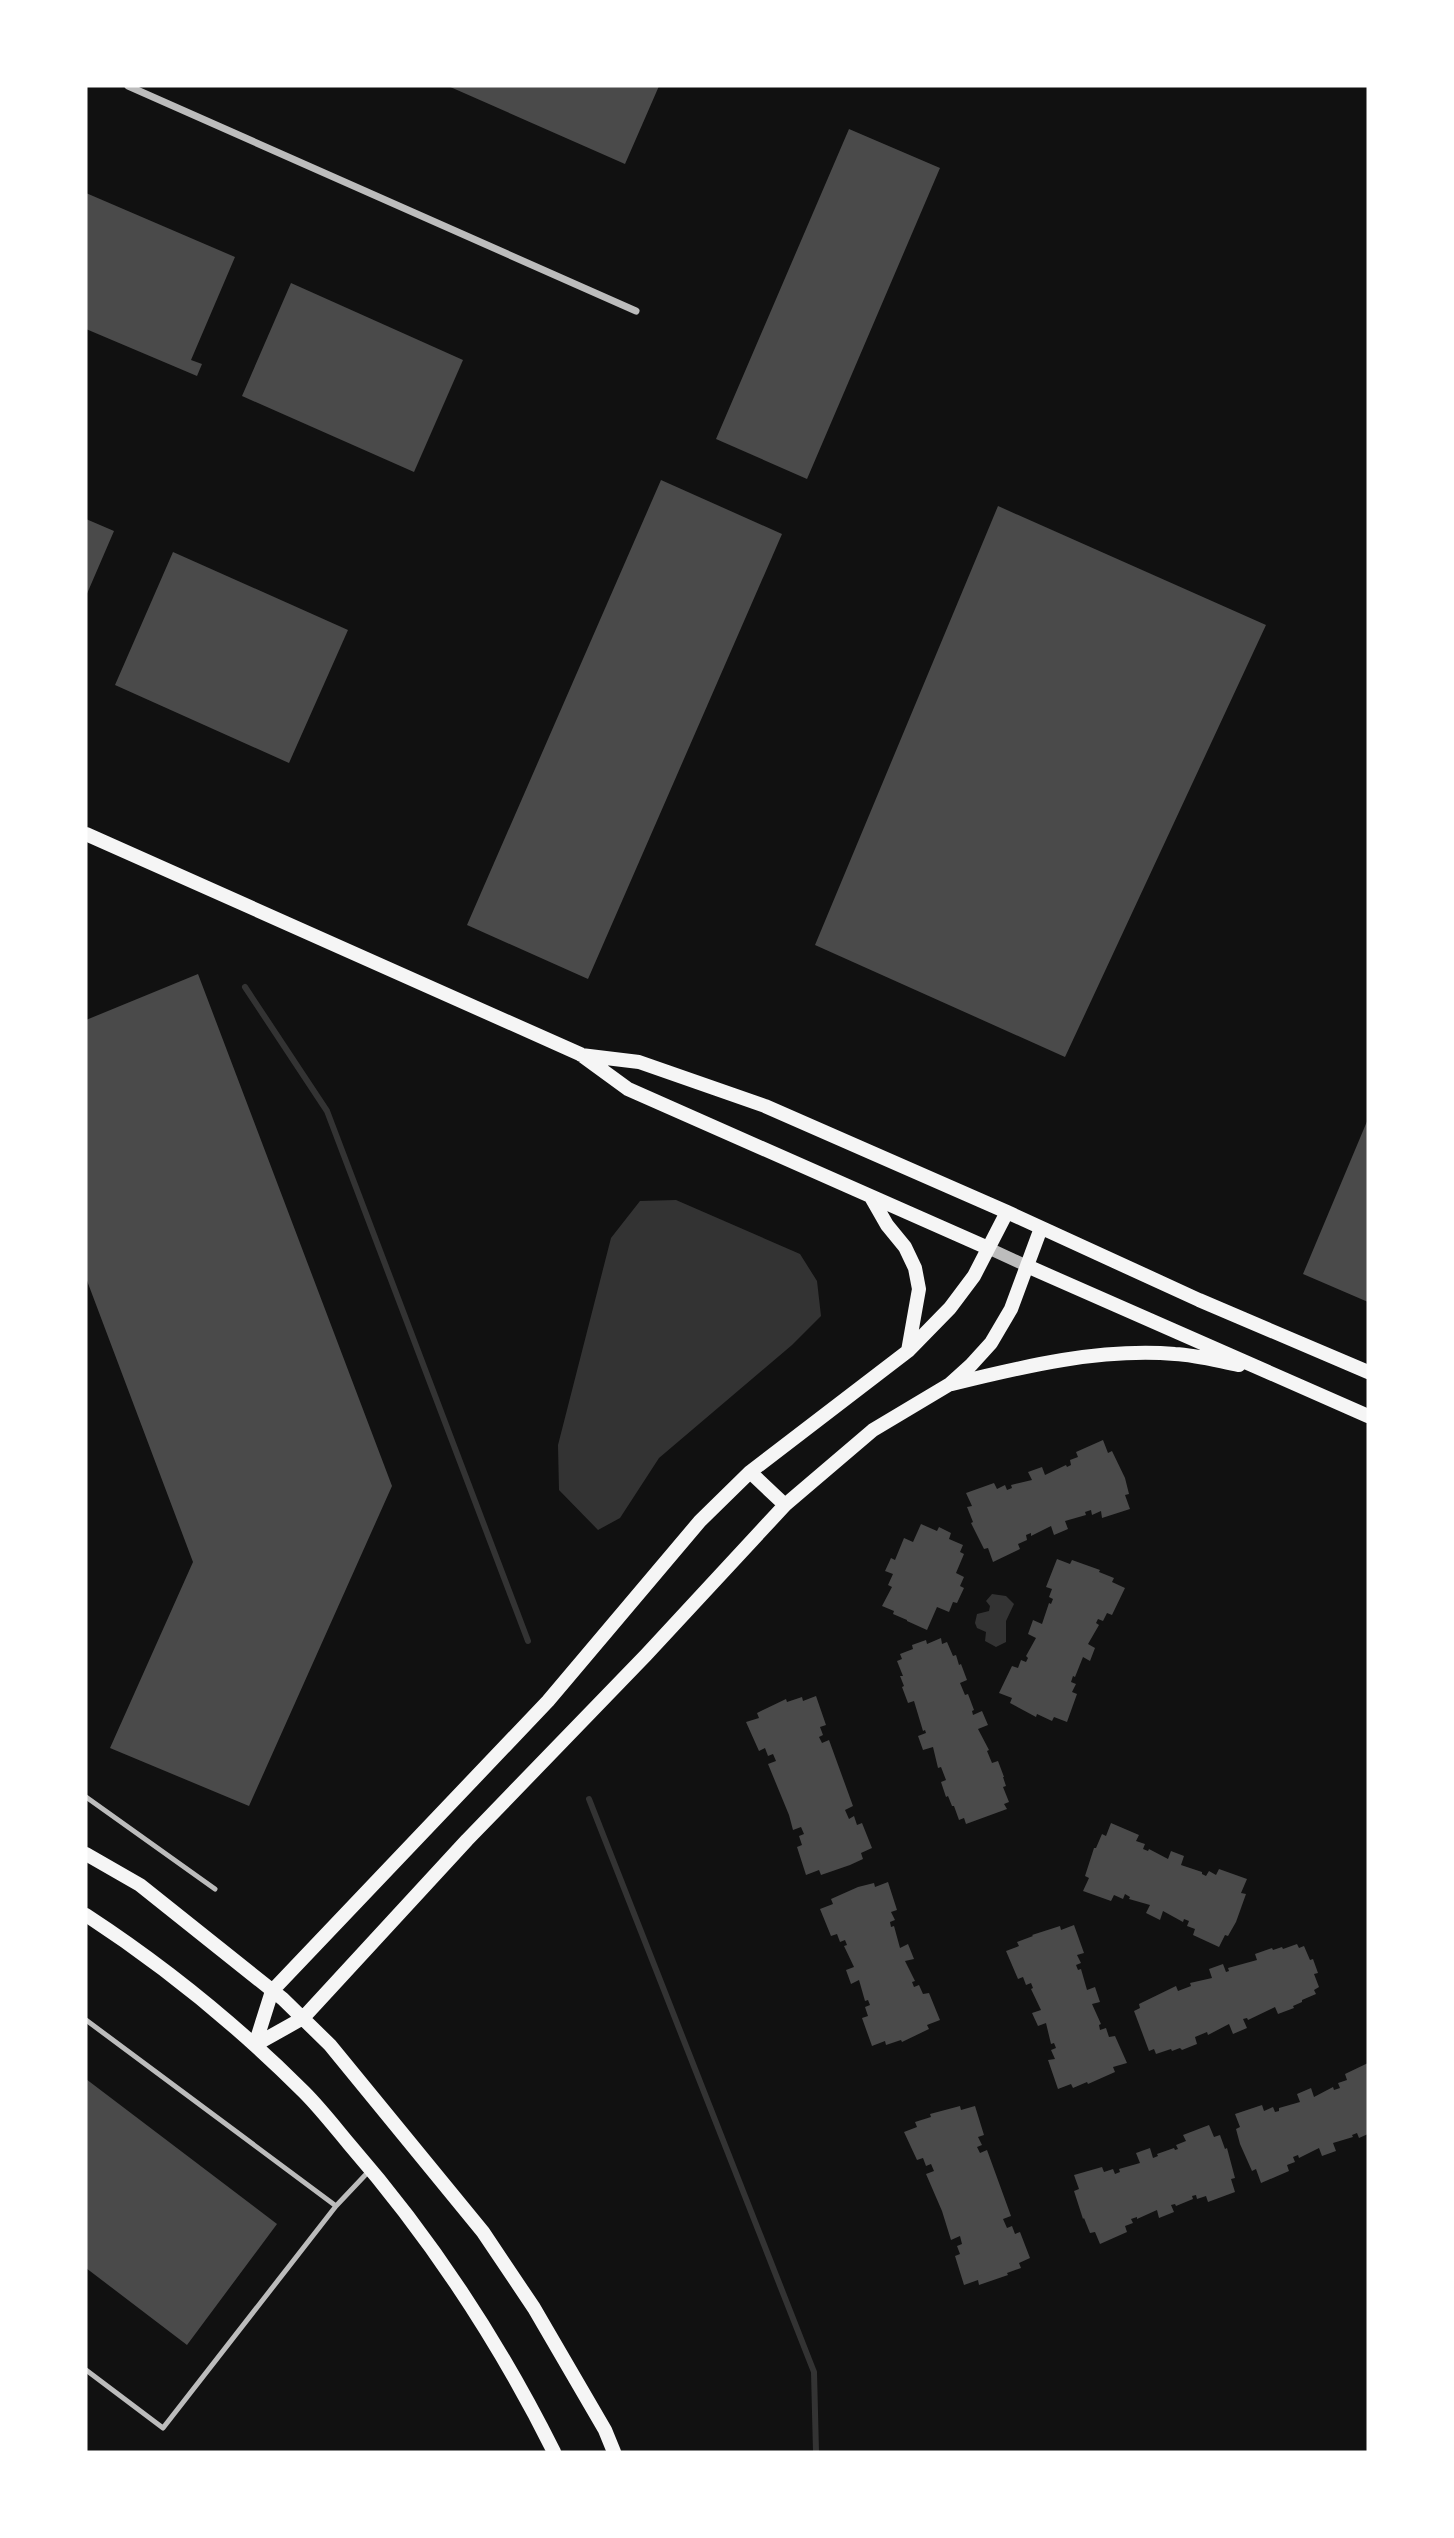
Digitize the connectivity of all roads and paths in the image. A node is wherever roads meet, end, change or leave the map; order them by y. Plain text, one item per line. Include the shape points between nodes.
1 (128, 86) edge
2 (636, 311) dead end
3 (86, 834) edge
4 (580, 1054) junction
5 (871, 1197) junction
6 (1007, 1212) junction
7 (1041, 1228) junction
8 (988, 1248) junction
9 (1027, 1266) junction
10 (908, 1351) junction
11 (1264, 1370) junction
12 (1368, 1372) edge
13 (950, 1384) junction
14 (1368, 1416) edge
15 (750, 1472) junction
16 (785, 1505) junction
17 (86, 1797) edge
18 (86, 1854) edge
19 (215, 1889) dead end
20 (86, 1915) edge
21 (272, 1990) junction
22 (303, 2018) junction
23 (86, 2020) edge
24 (255, 2045) junction
25 (371, 2169) junction
26 (336, 2206) junction
27 (86, 2370) edge
28 (554, 2452) edge
29 (614, 2452) edge

1 - 2 street
3 - 4 main road
4 - 5 main road via 628,1089
4 - 6 main road via 639,1062 765,1106
5 - 8 main road
5 - 10 main road via 915,1268 919,1289
6 - 7 main road
6 - 8 main road
7 - 9 main road
7 - 12 main road
8 - 9 street
8 - 10 main road via 950,1308
9 - 11 main road
9 - 13 main road via 1011,1309 991,1343
10 - 15 main road
11 - 13 main road via 1175,1354 1112,1355 1069,1358
11 - 14 main road
13 - 16 main road via 873,1430
15 - 16 main road
15 - 21 main road via 699,1521 548,1701
16 - 22 main road
17 - 19 lane
18 - 21 main road via 140,1885
20 - 24 main road via 200,1998
21 - 22 main road
21 - 24 main road
22 - 24 main road
22 - 29 main road via 483,2232 534,2308
23 - 26 lane
24 - 25 main road via 306,2094
25 - 26 lane
25 - 28 main road via 428,2242
26 - 27 lane via 163,2428

